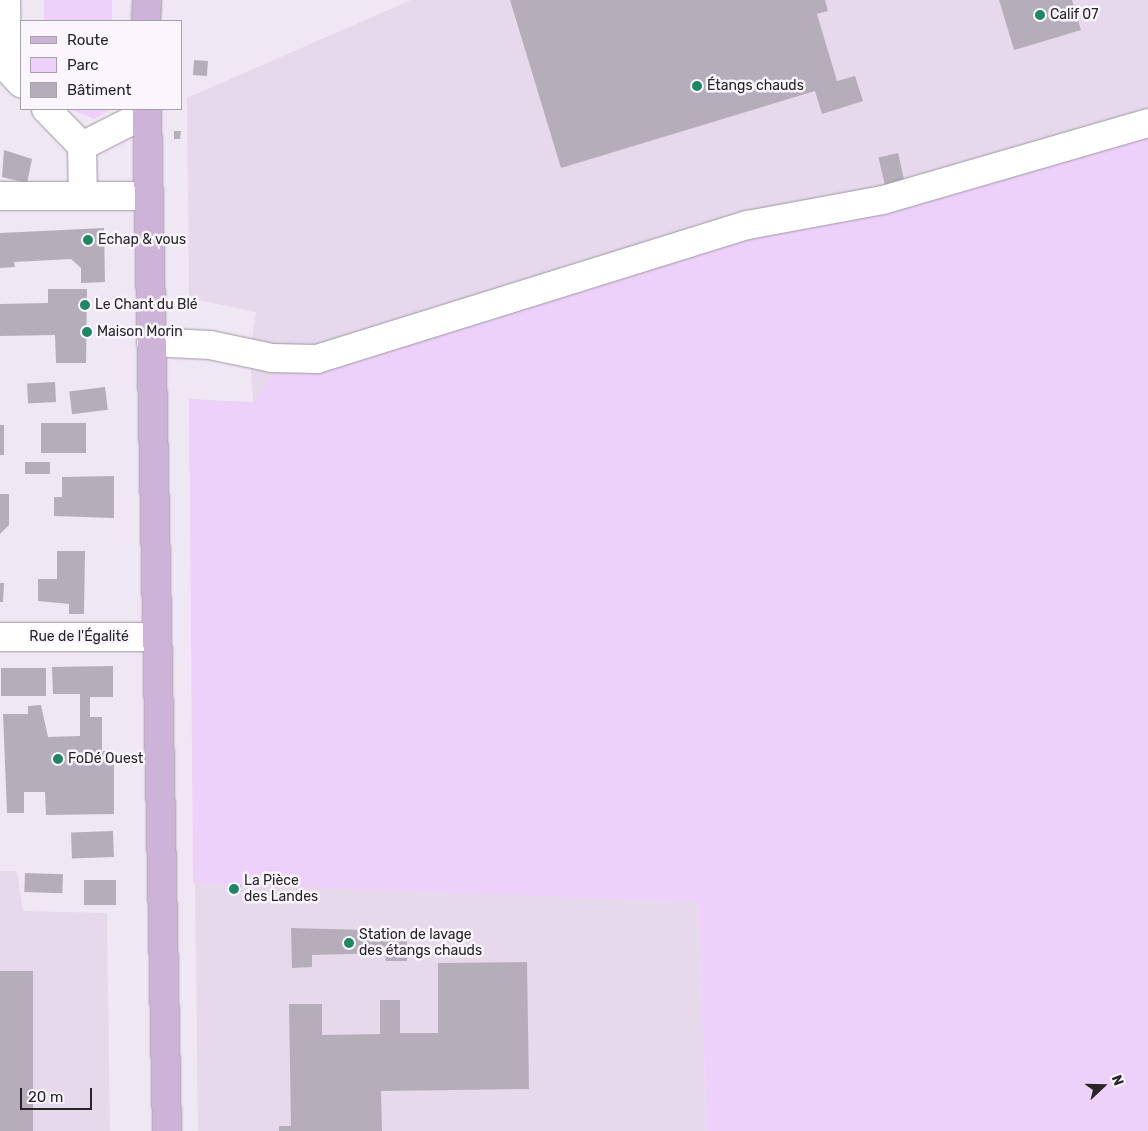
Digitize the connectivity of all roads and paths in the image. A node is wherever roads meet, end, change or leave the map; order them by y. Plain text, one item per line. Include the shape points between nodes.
1 (6, 0) edge
2 (147, 0) edge
3 (146, 20) edge
4 (20, 82) edge
5 (47, 110) edge
6 (147, 111) edge
7 (1148, 123) edge
8 (82, 146) junction
9 (0, 196) edge
10 (82, 196) junction
11 (148, 196) junction
12 (151, 342) junction
13 (0, 637) edge
14 (157, 637) junction
15 (167, 1131) edge

1 - 4 street via 7,68
2 - 3 main road
5 - 8 street
6 - 8 street
6 - 11 main road
7 - 12 street via 883,200 748,225 317,360 264,357 210,345
8 - 10 street
9 - 10 street
10 - 11 street
11 - 12 main road
12 - 14 main road
13 - 14 street, Rue de l'Égalité
14 - 15 main road

